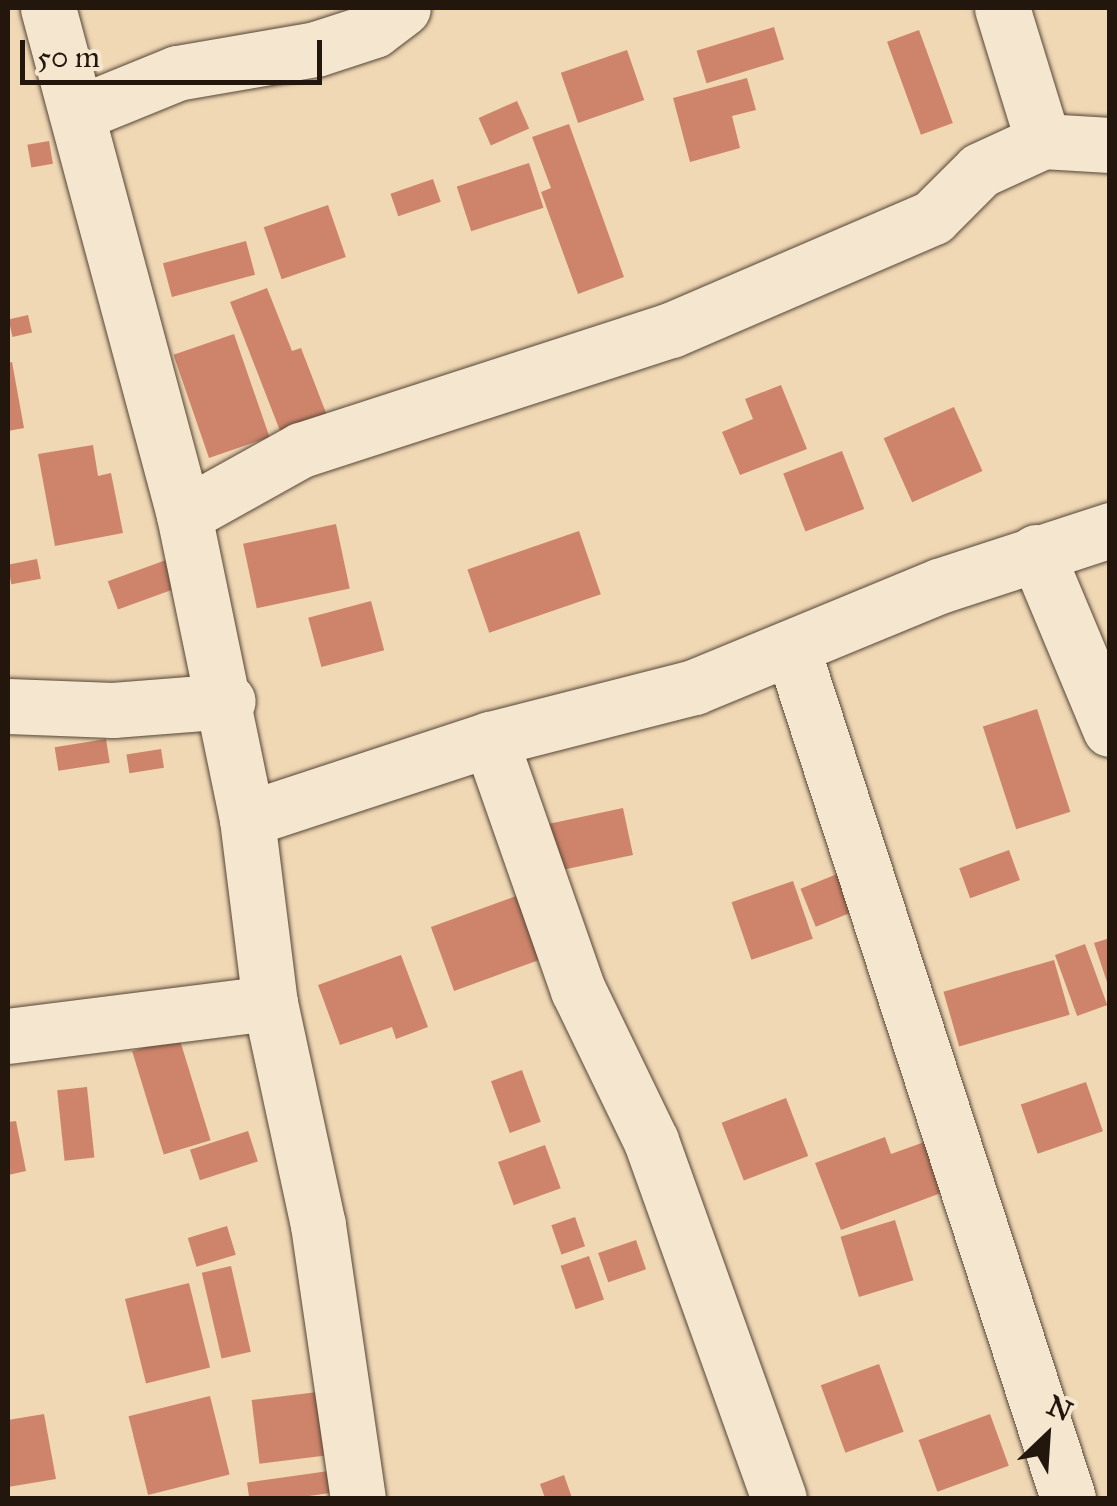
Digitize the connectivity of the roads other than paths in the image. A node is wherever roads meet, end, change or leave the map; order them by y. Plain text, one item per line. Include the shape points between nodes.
1 (48, 8) edge
2 (403, 8) edge
3 (1002, 8) edge
4 (79, 113) junction
5 (1042, 141) junction
6 (1110, 146) edge
7 (184, 515) junction
8 (1110, 530) edge
9 (1036, 552) junction
10 (792, 648) junction
11 (228, 701) junction
12 (8, 706) edge
13 (1110, 729) edge
14 (490, 739) junction
15 (238, 760) junction
16 (325, 793) junction
17 (247, 819) junction
18 (270, 1003) junction
19 (8, 1036) edge
20 (358, 1498) edge
21 (779, 1498) edge
22 (1068, 1498) edge

1 - 4 street
2 - 4 street via 374,30 316,48 177,73
3 - 5 street
4 - 7 street
5 - 6 street
5 - 7 street via 980,170 933,217 670,330 301,450
7 - 11 street
8 - 9 street
9 - 10 street
9 - 13 street
10 - 14 street via 694,687
10 - 22 street
11 - 12 street via 113,710
11 - 15 street
14 - 16 street
14 - 21 street via 578,990 651,1141
15 - 16 street
15 - 17 street
16 - 17 street
17 - 18 street
18 - 19 street
18 - 20 street via 318,1225

